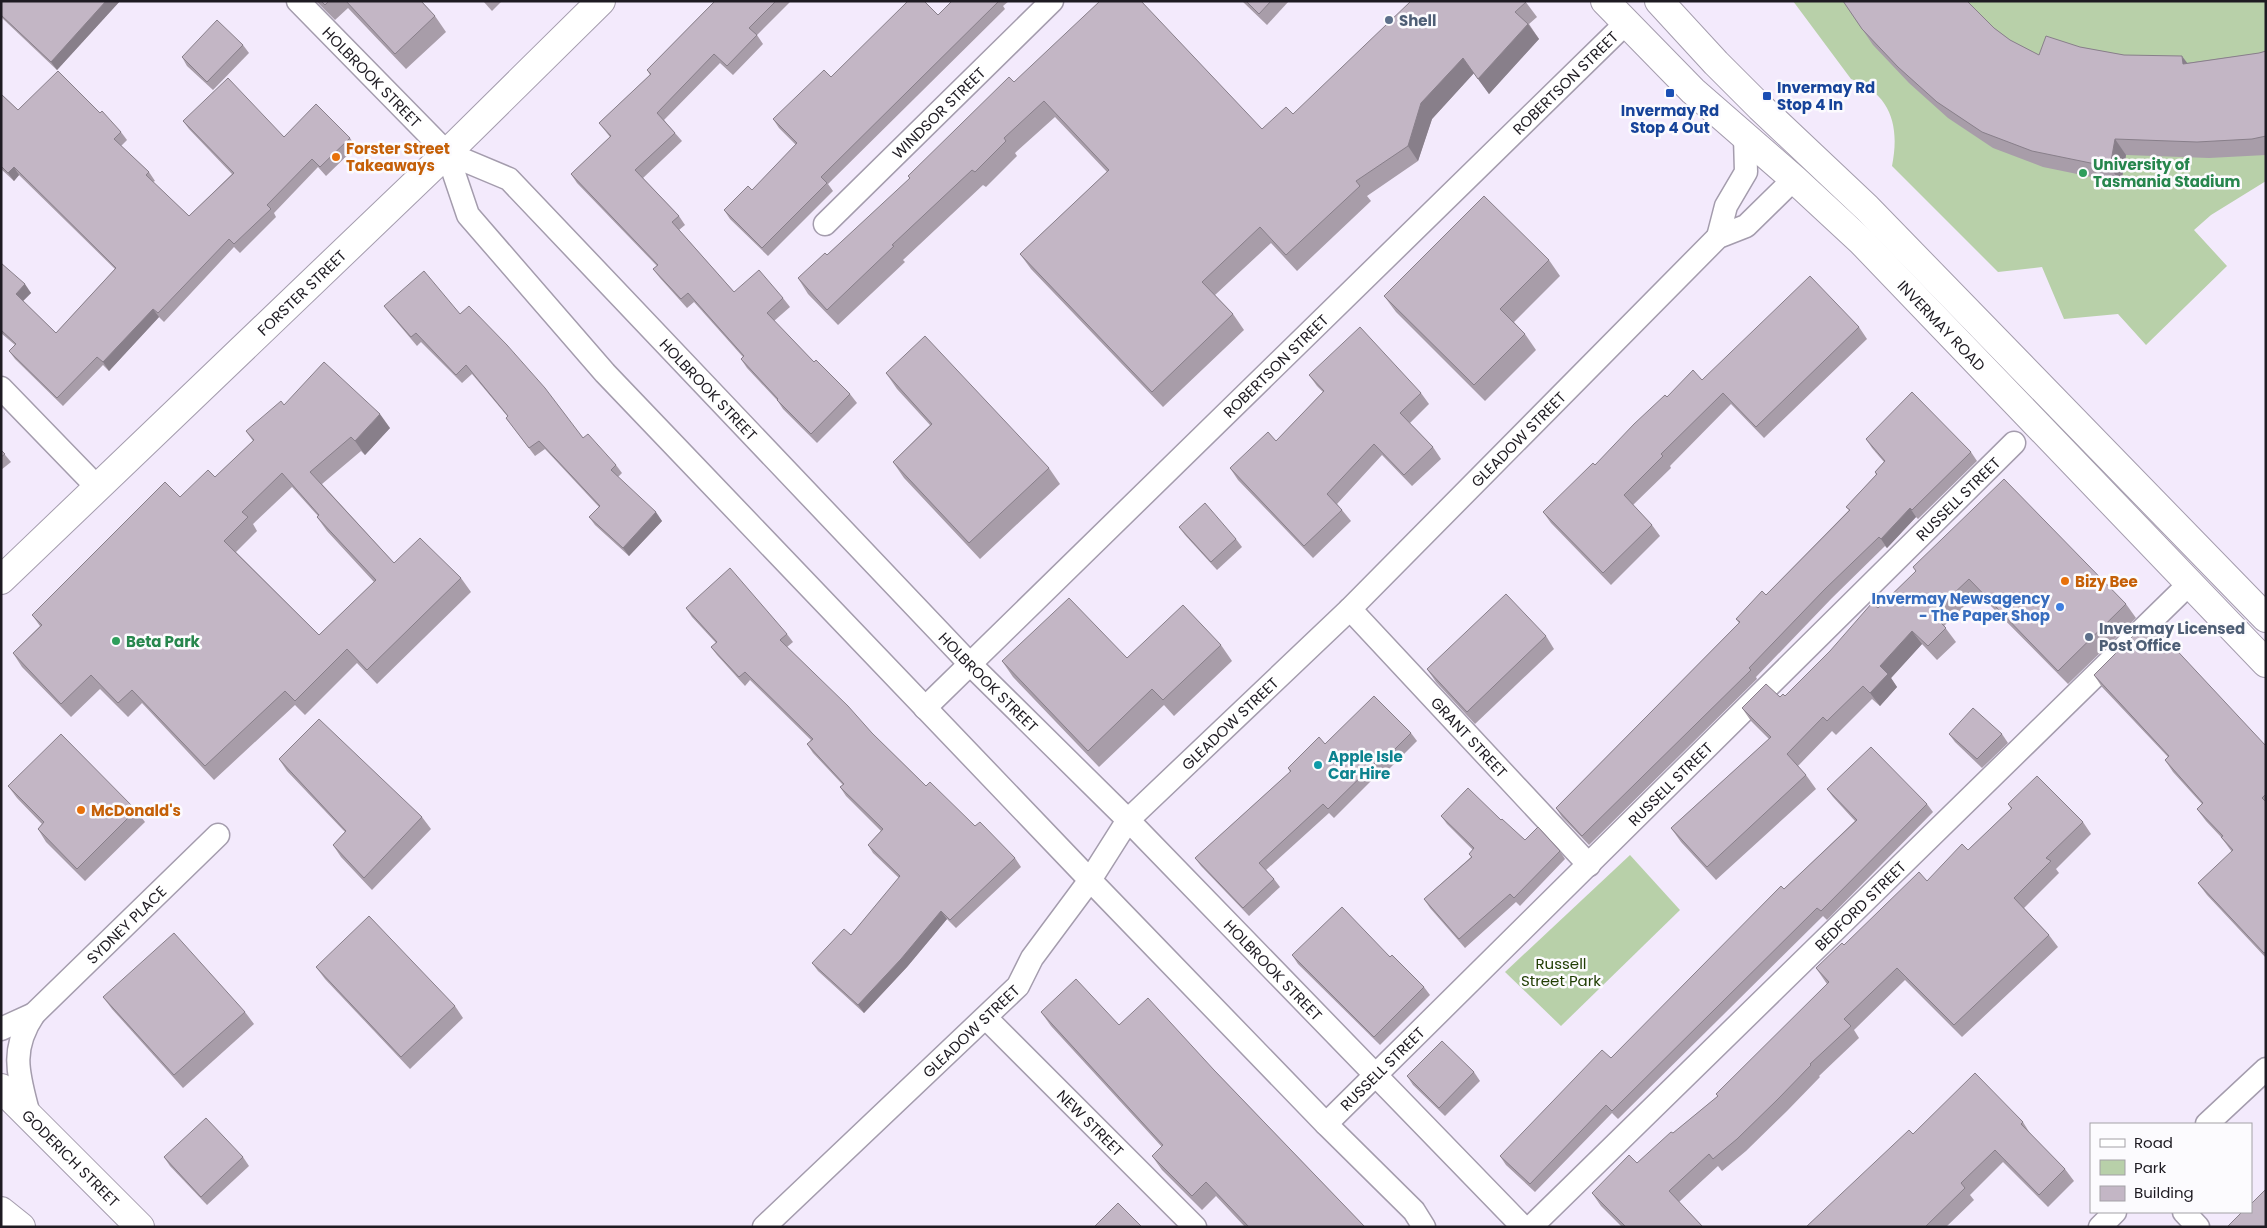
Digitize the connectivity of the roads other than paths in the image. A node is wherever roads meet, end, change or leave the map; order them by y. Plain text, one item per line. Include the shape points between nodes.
1 (298, 1) edge
2 (601, 1) edge
3 (1052, 1) edge
4 (1605, 1) edge
5 (1660, 1) edge
6 (1626, 23) junction
7 (1745, 137) junction
8 (447, 153) junction
9 (1811, 156) junction
10 (1794, 179) junction
11 (824, 224) dead end
12 (1718, 237) junction
13 (1, 388) edge
14 (2014, 443) dead end
15 (2113, 461) junction
16 (98, 488) junction
17 (1, 580) edge
18 (2189, 584) junction
19 (1350, 609) junction
20 (2263, 614) edge
21 (2266, 638) edge
22 (2266, 663) edge
23 (970, 664) junction
24 (925, 708) junction
25 (1128, 820) junction
26 (218, 835) dead end
27 (1589, 865) junction
28 (1090, 880) junction
29 (34, 1014) junction
30 (986, 1018) junction
31 (1, 1029) edge
32 (2266, 1069) edge
33 (1377, 1075) junction
34 (1, 1088) edge
35 (29, 1115) junction
36 (2208, 1123) edge
37 (1326, 1124) junction
38 (1, 1211) edge
39 (2114, 1213) edge
40 (2185, 1213) edge
41 (21, 1227) edge
42 (140, 1227) edge
43 (764, 1227) edge
44 (1195, 1227) edge
45 (1424, 1227) edge
46 (1523, 1227) edge
47 (1531, 1227) edge
48 (2100, 1227) edge
49 (2198, 1227) edge

1 - 8 street, HOLBROOK STREET
2 - 8 main road, FORSTER STREET
3 - 11 street, WINDSOR STREET
4 - 6 main road, INVERMAY ROAD
5 - 9 main road, INVERMAY ROAD via 1722,69
6 - 7 main road, INVERMAY ROAD via 1693,92
6 - 23 street, ROBERTSON STREET
7 - 10 main road, INVERMAY ROAD
7 - 12 street via 1746,172 1726,206
8 - 16 main road, FORSTER STREET
8 - 23 street, HOLBROOK STREET via 509,179
8 - 24 street, HOLBROOK STREET via 468,215 605,373
9 - 10 main road
9 - 15 main road, INVERMAY ROAD via 1867,208
10 - 12 street, GLEADOW STREET via 1746,226
10 - 18 main road, INVERMAY ROAD via 1862,242
12 - 19 street, GLEADOW STREET
13 - 16 street
14 - 27 street, RUSSELL STREET
15 - 18 main road via 2155,524 2194,566
15 - 20 main road, INVERMAY ROAD
16 - 17 main road, FORSTER STREET
18 - 22 main road, INVERMAY ROAD
18 - 47 street, BEDFORD STREET
19 - 25 street, GLEADOW STREET
19 - 27 street, GRANT STREET
20 - 21 main road via 2255,618 2257,628
23 - 24 street, ROBERTSON STREET
23 - 25 street, HOLBROOK STREET
24 - 28 street, HOLBROOK STREET
25 - 28 street, GLEADOW STREET
25 - 33 street, HOLBROOK STREET
26 - 29 street, SYDNEY PLACE
27 - 33 street, RUSSELL STREET
28 - 30 street, GLEADOW STREET via 1032,958 1018,986
28 - 37 street, HOLBROOK STREET
29 - 31 street, SYDNEY PLACE
29 - 35 street, SYDNEY PLACE via 20,1042 17,1060
30 - 43 street, GLEADOW STREET
30 - 44 street, NEW STREET
32 - 36 street
33 - 37 street, RUSSELL STREET
33 - 46 street, HOLBROOK STREET
34 - 35 main road, GODERICH STREET
35 - 42 main road, GODERICH STREET
37 - 45 street, HOLBROOK STREET via 1414,1210
38 - 41 main road
39 - 48 street
40 - 49 street

